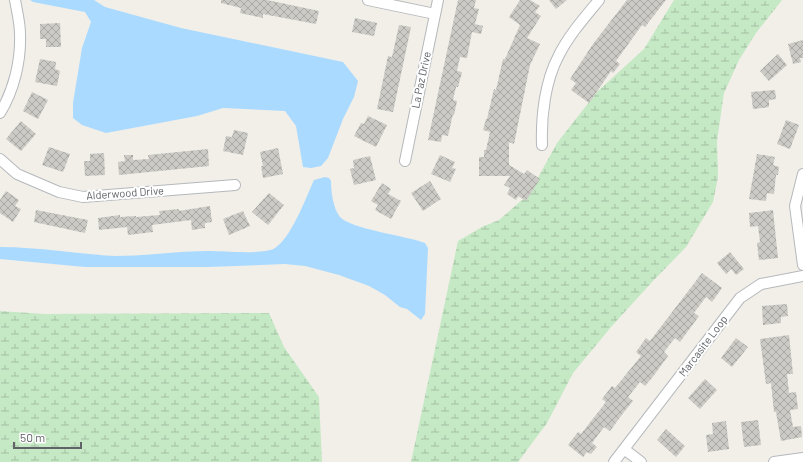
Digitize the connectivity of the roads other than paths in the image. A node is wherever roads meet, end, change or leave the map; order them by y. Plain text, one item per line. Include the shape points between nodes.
1 (15, 0) edge
2 (368, 0) edge
3 (438, 0) edge
4 (599, 0) edge
5 (435, 14) junction
6 (0, 113) edge
7 (542, 145) dead end
8 (0, 159) edge
9 (405, 161) dead end
10 (803, 174) edge
11 (235, 185) dead end
12 (803, 265) edge
13 (803, 276) edge
14 (624, 449) junction
15 (803, 458) edge
16 (614, 462) edge
17 (641, 462) edge
18 (774, 462) edge

1 - 6 street via 20,47 14,81
2 - 5 street
3 - 5 street, La Paz Drive
4 - 7 street via 568,40 553,68 541,126
5 - 9 street, La Paz Drive
8 - 11 street, Alderwood Drive via 17,174 58,192 83,197
10 - 12 street via 795,206
13 - 14 street, Marcasite Loop via 762,284 740,298
14 - 16 street, Marcasite Loop
14 - 17 street
15 - 18 street

